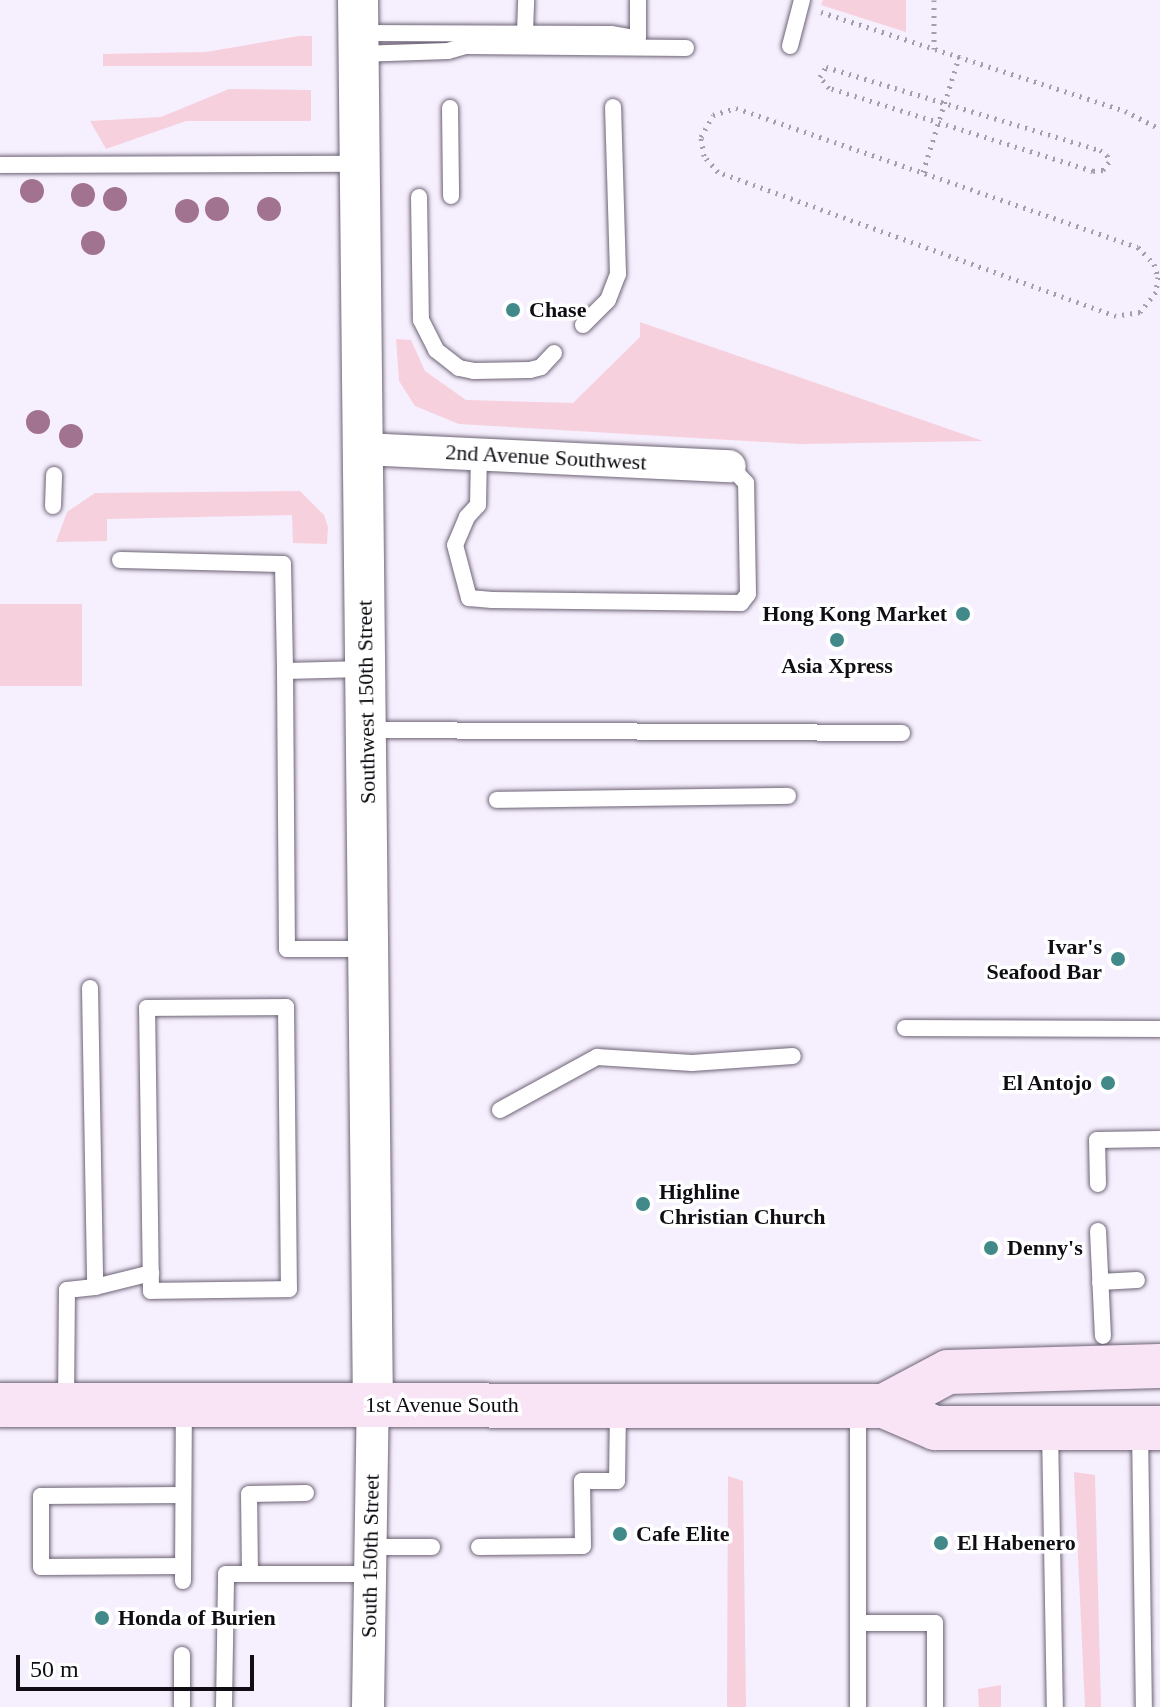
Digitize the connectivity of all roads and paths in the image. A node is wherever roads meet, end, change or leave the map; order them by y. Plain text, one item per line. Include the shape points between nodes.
1 (526, 0) edge
2 (638, 0) edge
3 (934, 0) edge
4 (801, 2) edge
5 (358, 29) edge
6 (525, 33) junction
7 (790, 46) dead end
8 (686, 48) dead end
9 (934, 49) junction
10 (959, 57) junction
11 (946, 101) junction
12 (613, 107) dead end
13 (450, 108) dead end
14 (1160, 120) edge
15 (939, 122) junction
16 (1150, 123) junction
17 (1160, 129) edge
18 (359, 164) junction
19 (0, 165) edge
20 (923, 172) junction
21 (451, 196) dead end
22 (419, 197) dead end
23 (1158, 292) edge
24 (583, 325) dead end
25 (554, 353) dead end
26 (363, 449) junction
27 (479, 453) junction
28 (730, 466) joint
29 (54, 475) dead end
30 (53, 506) dead end
31 (120, 560) dead end
32 (365, 669) junction
33 (285, 671) junction
34 (366, 730) junction
35 (902, 733) dead end
36 (788, 796) dead end
37 (497, 800) dead end
38 (368, 949) junction
39 (90, 988) dead end
40 (905, 1028) dead end
41 (1160, 1029) edge
42 (793, 1056) dead end
43 (500, 1110) dead end
44 (1160, 1139) edge
45 (1098, 1184) dead end
46 (1098, 1231) dead end
47 (151, 1273) junction
48 (1137, 1280) dead end
49 (1100, 1282) junction
50 (95, 1287) junction
51 (1103, 1336) dead end
52 (1160, 1366) edge
53 (0, 1405) edge
54 (66, 1405) junction
55 (184, 1405) junction
56 (373, 1405) junction
57 (618, 1406) junction
58 (871, 1406) junction
59 (1050, 1428) junction
60 (1150, 1428) edge
61 (306, 1493) dead end
62 (183, 1495) junction
63 (432, 1547) dead end
64 (479, 1547) dead end
65 (370, 1560) junction
66 (250, 1574) junction
67 (858, 1623) junction
68 (182, 1655) dead end
69 (182, 1707) edge
70 (224, 1707) edge
71 (368, 1707) edge
72 (858, 1707) edge
73 (935, 1707) edge
74 (1055, 1707) edge
75 (1144, 1707) edge

1 - 6 lane
2 - 6 lane via 641,39
3 - 9 path
4 - 7 lane
4 - 9 path
5 - 6 lane
5 - 8 lane via 448,51 465,46
5 - 18 street, Southwest 150th Street
9 - 10 path
10 - 11 path
10 - 16 path
11 - 15 path
11 - 15 path via 832,66 821,74 829,88
11 - 15 path via 1103,151 1109,162 1096,172
12 - 24 lane via 618,274 608,300
13 - 21 lane
14 - 16 path
15 - 20 path
16 - 17 path
18 - 19 lane
18 - 26 street, Southwest 150th Street
20 - 23 path via 1138,247 1154,264
20 - 23 path via 736,108 713,115 701,137 704,156 718,172 1116,316 1140,312
22 - 25 lane via 421,320 436,350 459,368 474,371 530,370
26 - 27 street, 2nd Avenue Southwest
26 - 32 street, Southwest 150th Street
27 - 28 street, 2nd Avenue Southwest
27 - 28 lane via 478,505 455,545 469,598 492,600 741,603 748,594 746,483
29 - 30 lane
31 - 33 lane via 283,564
32 - 33 lane
32 - 34 street, Southwest 150th Street
33 - 38 lane via 287,949
34 - 35 lane
34 - 38 street, Southwest 150th Street
36 - 37 lane
38 - 56 street, Southwest 150th Street
39 - 50 lane
40 - 41 lane
42 - 43 lane via 692,1063 597,1057
44 - 45 lane via 1097,1140
46 - 49 lane
47 - 47 lane via 147,1008 286,1007 289,1289 151,1291
47 - 50 lane
48 - 49 lane
49 - 51 lane
50 - 54 lane via 67,1290
52 - 58 main road, 1st Avenue South via 948,1372
53 - 54 main road, 1st Avenue South
54 - 55 main road, 1st Avenue South
55 - 56 main road, 1st Avenue South
55 - 62 lane
56 - 57 main road, 1st Avenue South
56 - 65 street, South 150th Street
57 - 58 main road, 1st Avenue South
57 - 64 lane via 617,1481 582,1481 583,1546
58 - 59 main road, 1st Avenue South via 935,1428
58 - 67 lane
59 - 60 main road, 1st Avenue South
59 - 74 lane
60 - 75 lane
61 - 66 lane via 249,1494
62 - 62 lane via 41,1496 41,1567 183,1574
63 - 65 lane
65 - 66 lane
65 - 71 street, South 150th Street
66 - 70 lane via 226,1574
67 - 72 lane
67 - 73 lane via 935,1623
68 - 69 lane

